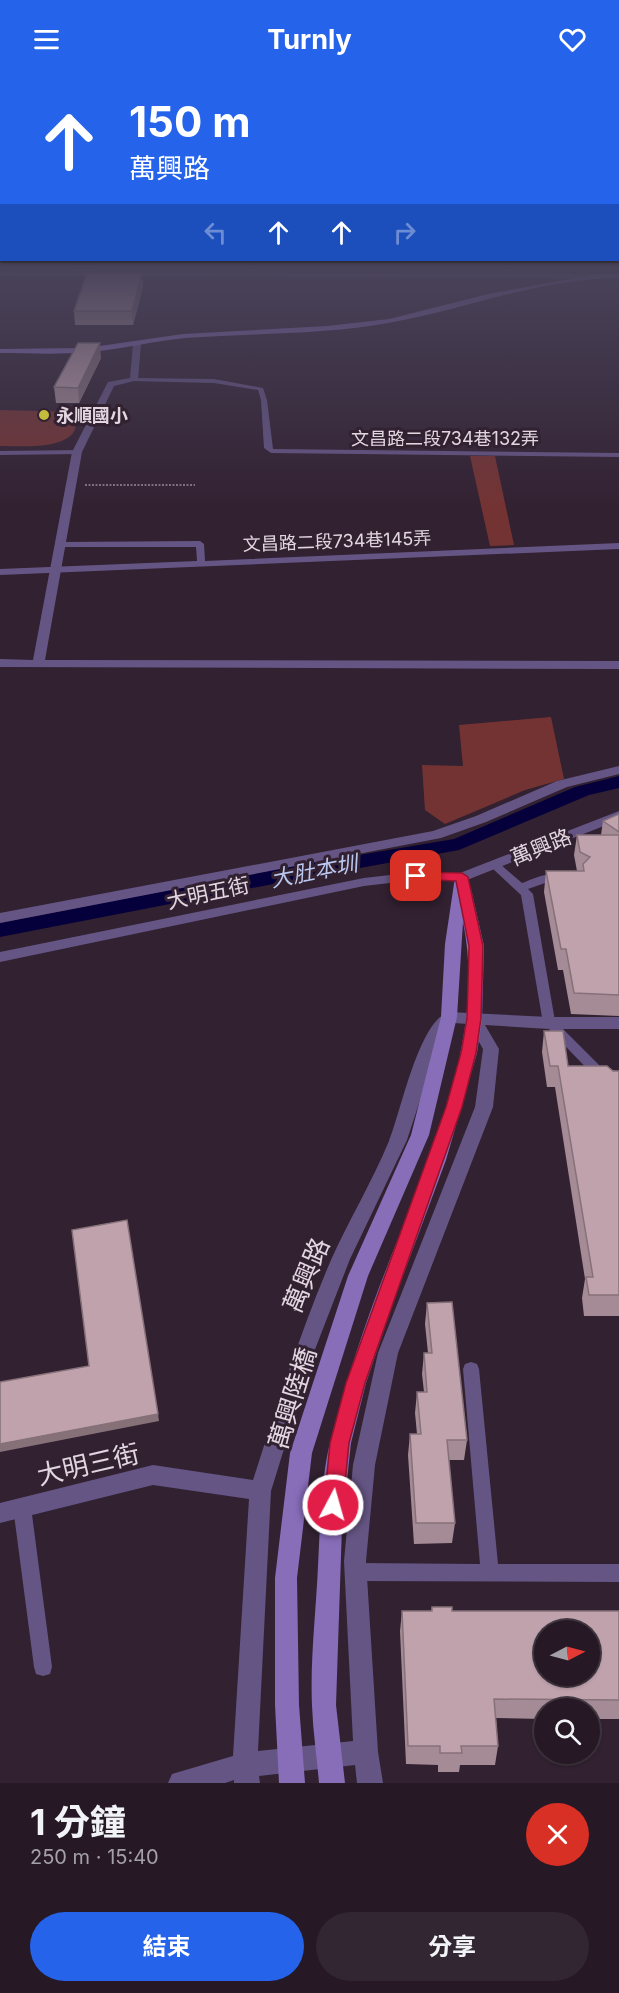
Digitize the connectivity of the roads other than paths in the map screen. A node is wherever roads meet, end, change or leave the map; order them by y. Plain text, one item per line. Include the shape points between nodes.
1 (98, 349) edge
2 (137, 349) edge
3 (0, 351) edge
4 (134, 380) junction
5 (76, 452) junction
6 (0, 453) edge
7 (619, 455) edge
8 (61, 545) junction
9 (619, 546) edge
10 (201, 564) junction
11 (56, 569) junction
12 (0, 572) edge
13 (0, 663) edge
14 (38, 664) junction
15 (619, 665) edge
16 (619, 770) edge
17 (619, 815) edge
18 (496, 866) junction
19 (462, 877) junction
20 (579, 878) edge
21 (520, 888) junction
22 (0, 918) edge
23 (0, 957) edge
24 (449, 1017) junction
25 (474, 1018) junction
26 (549, 1023) junction
27 (619, 1023) edge
28 (614, 1087) edge
29 (471, 1369) dead end
30 (260, 1491) junction
31 (22, 1507) junction
32 (0, 1513) edge
33 (356, 1572) junction
34 (490, 1572) junction
35 (619, 1573) edge
36 (43, 1667) dead end
37 (366, 1752) junction
38 (246, 1774) edge
39 (181, 1783) edge
40 (292, 1783) edge
41 (332, 1783) edge
42 (370, 1783) edge

1 - 3 street
2 - 4 street
4 - 5 street via 111,384
4 - 7 lane, 文昌路二段734巷132弄 via 250,385 261,389 271,451
5 - 6 lane
5 - 8 street
8 - 10 lane via 200,544
8 - 11 street
9 - 10 lane, 文昌路二段734巷145弄
10 - 11 lane, 文昌路二段734巷145弄
11 - 12 lane, 文昌路二段734巷145弄
11 - 14 street
13 - 14 street
14 - 15 street
16 - 22 street via 562,784 436,835
17 - 18 street, 萬興路
18 - 19 street, 萬興路
18 - 21 lane
19 - 23 street, 大明五街 via 416,876 364,882
19 - 24 street
19 - 25 street via 476,946
20 - 21 lane via 547,878
21 - 26 lane via 527,894
24 - 25 street
24 - 30 street, 萬興路 via 432,1037 398,1140 341,1259 308,1341
24 - 40 street, 萬興陸橋 via 420,1136 358,1276 301,1453 286,1578 286,1705
25 - 26 street
25 - 33 street via 491,1049 484,1107 388,1353 364,1465
25 - 41 street via 460,1089 356,1383 340,1443 331,1526 324,1705
26 - 27 street
26 - 28 lane
29 - 34 lane
30 - 31 street, 大明三街 via 153,1474
30 - 38 street, 萬興路
31 - 32 street, 大明三街
31 - 36 lane
33 - 34 lane
33 - 37 street
34 - 35 lane
37 - 38 street
37 - 42 street
38 - 39 street

